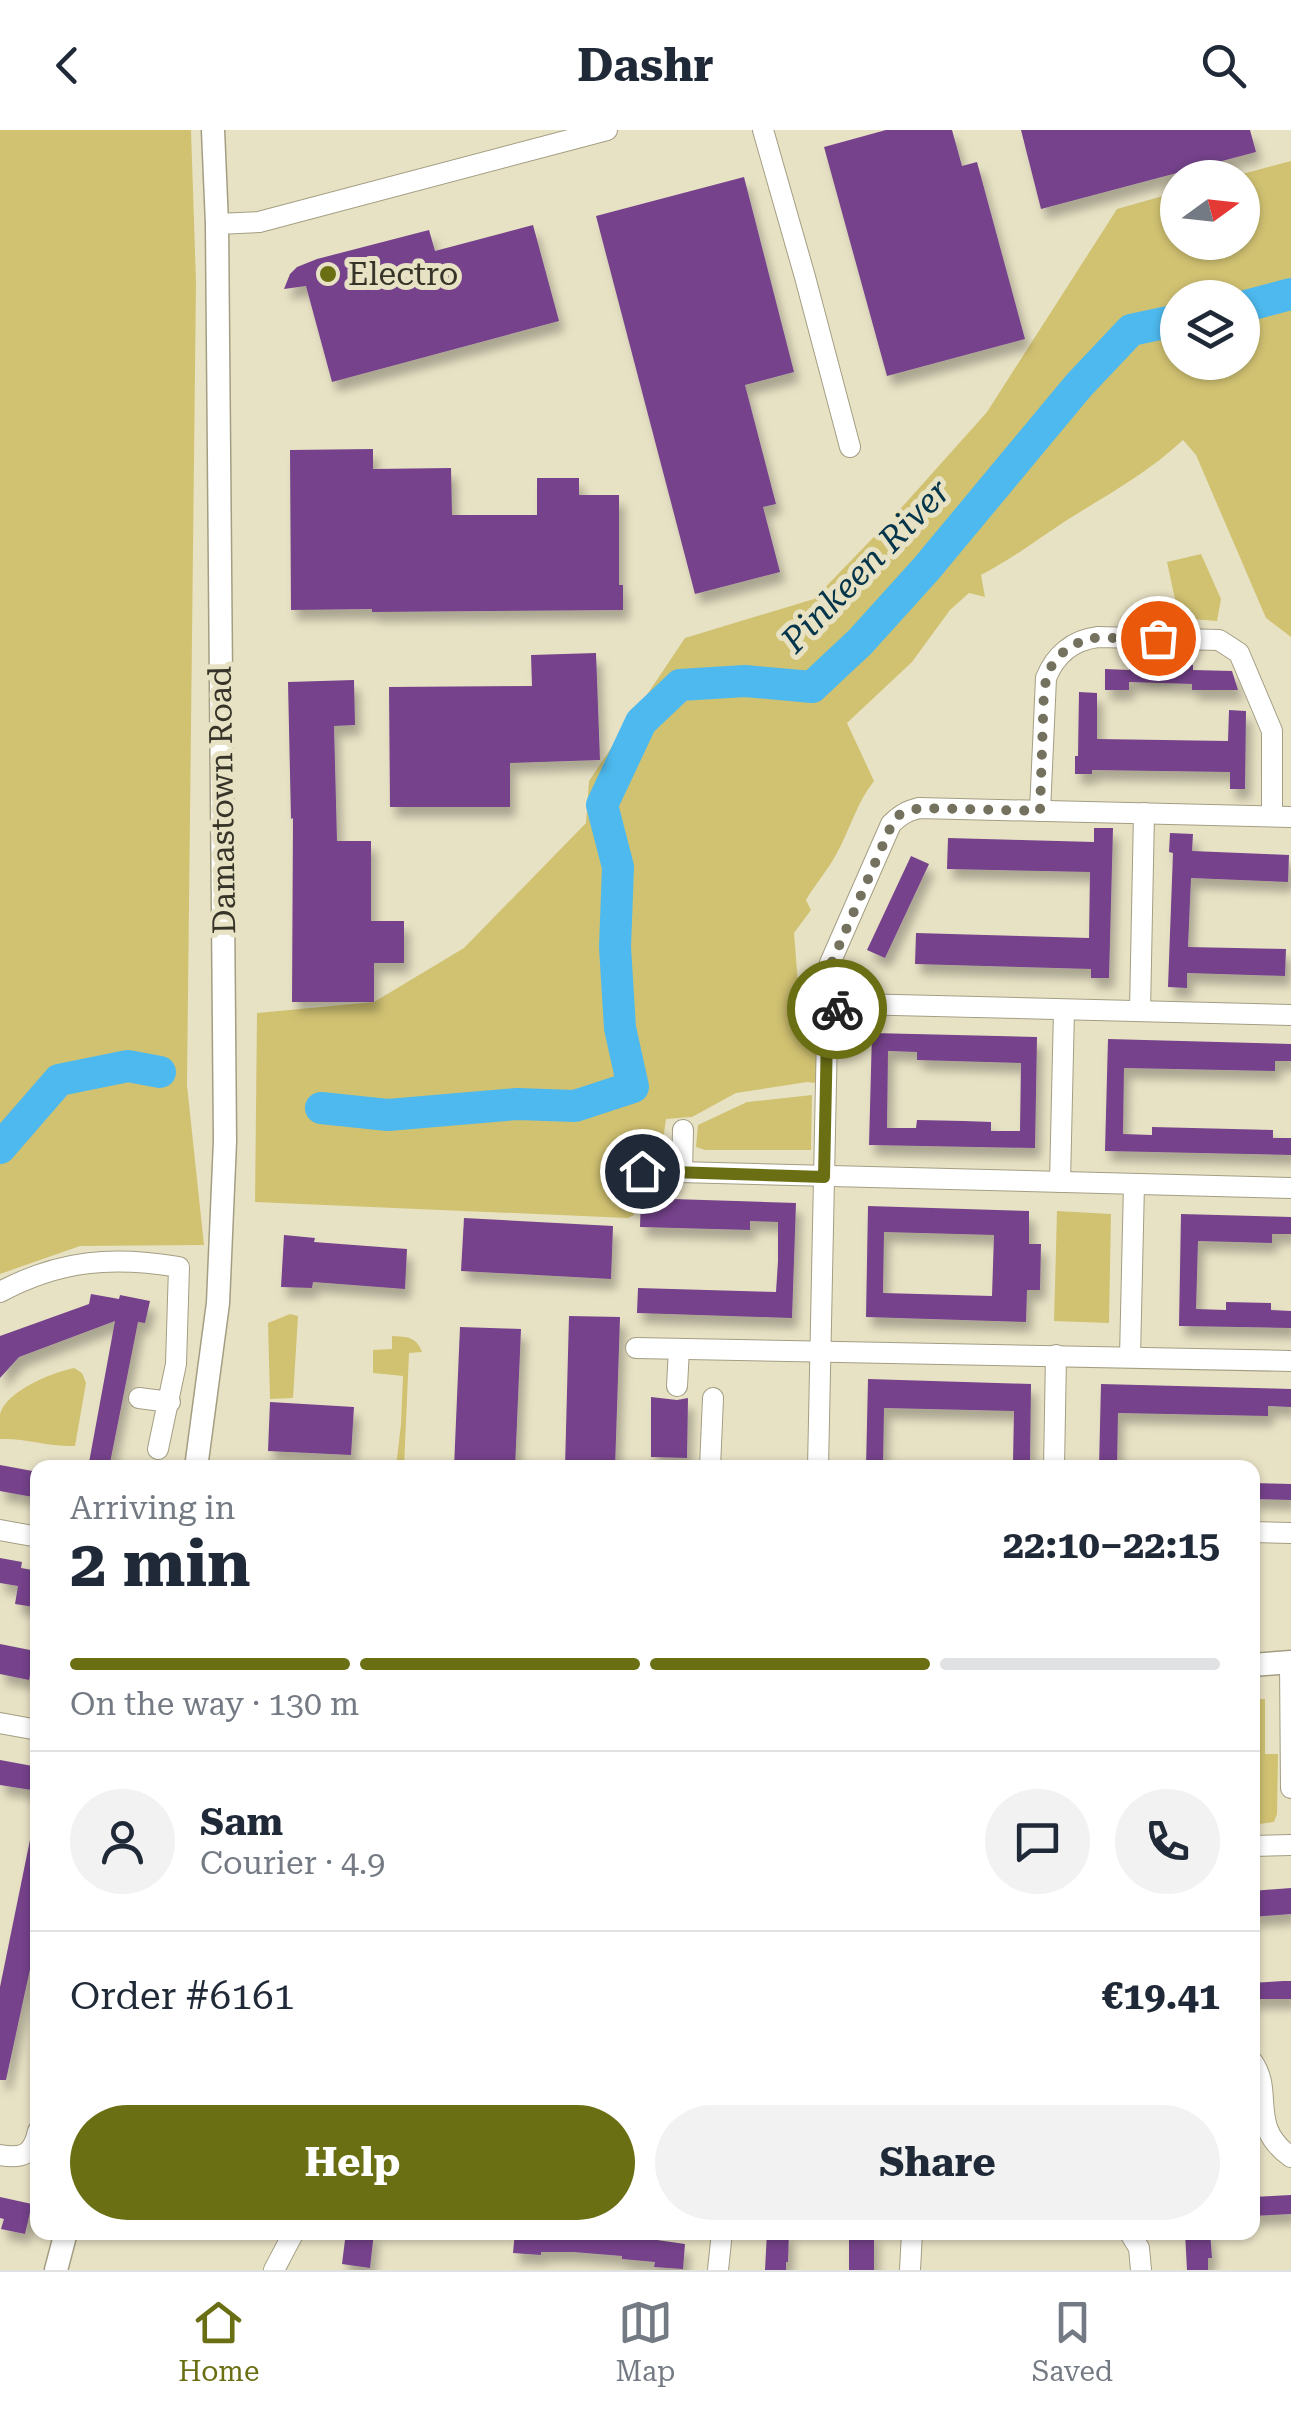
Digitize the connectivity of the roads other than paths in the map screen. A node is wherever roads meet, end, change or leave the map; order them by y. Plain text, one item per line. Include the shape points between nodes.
1 (213, 130) edge
2 (607, 130) edge
3 (763, 130) edge
4 (217, 224) junction
5 (850, 447) dead end
6 (1040, 811) junction
7 (1144, 813) junction
8 (1282, 817) edge
9 (841, 1008) junction
10 (1064, 1010) junction
11 (1140, 1011) junction
12 (1291, 1014) edge
13 (683, 1130) dead end
14 (642, 1171) dead end
15 (682, 1172) junction
16 (824, 1177) junction
17 (1060, 1182) junction
18 (1134, 1184) junction
19 (1291, 1188) edge
20 (0, 1292) edge
21 (636, 1348) dead end
22 (679, 1349) junction
23 (820, 1350) junction
24 (1056, 1355) junction
25 (1130, 1357) junction
26 (1291, 1360) edge
27 (677, 1386) dead end
28 (139, 1398) dead end
29 (713, 1398) dead end
30 (170, 1402) junction
31 (158, 1449) dead end
32 (197, 1460) edge
33 (710, 1460) edge
34 (818, 1460) edge
35 (1054, 1460) edge
36 (0, 1530) edge
37 (1260, 1532) edge
38 (1291, 1533) edge
39 (30, 1536) edge
40 (1290, 1662) edge
41 (1260, 1664) edge
42 (0, 1722) edge
43 (30, 1728) edge
44 (1291, 1788) edge
45 (1260, 1846) edge
46 (1291, 1846) edge
47 (1260, 2082) edge
48 (30, 2150) edge
49 (0, 2156) edge
50 (1291, 2157) edge
51 (64, 2240) edge
52 (290, 2240) edge
53 (721, 2240) edge
54 (912, 2240) edge
55 (1134, 2240) edge
56 (56, 2270) edge
57 (274, 2270) edge
58 (718, 2270) edge
59 (910, 2270) edge
60 (1141, 2270) edge

1 - 4 street, Damastown Road
2 - 4 street via 260,222
3 - 5 street
4 - 32 street, Damastown Road via 224,1141 218,1303
6 - 7 street
6 - 8 street via 1046,678 1056,658 1087,638 1219,640 1239,653 1272,732
6 - 9 street via 919,808 899,815 828,971
7 - 8 street
7 - 11 street
9 - 10 street
9 - 16 street via 827,1034
10 - 11 street
10 - 17 street
11 - 12 street
13 - 15 street
14 - 15 street
15 - 16 street
16 - 17 street
16 - 23 street
17 - 18 street
18 - 19 street
18 - 25 street
20 - 30 street via 27,1278 109,1260 179,1267
21 - 22 street
22 - 23 street
22 - 27 street
23 - 24 street
23 - 34 street
24 - 25 street
24 - 35 street
25 - 26 street
28 - 30 street
29 - 33 street
30 - 31 street
36 - 39 street
37 - 38 street
40 - 41 street
40 - 44 street
42 - 43 street
45 - 46 street
47 - 50 street via 1270,2136
48 - 49 street
51 - 56 street
52 - 57 street
53 - 58 street
54 - 59 street
55 - 60 street

